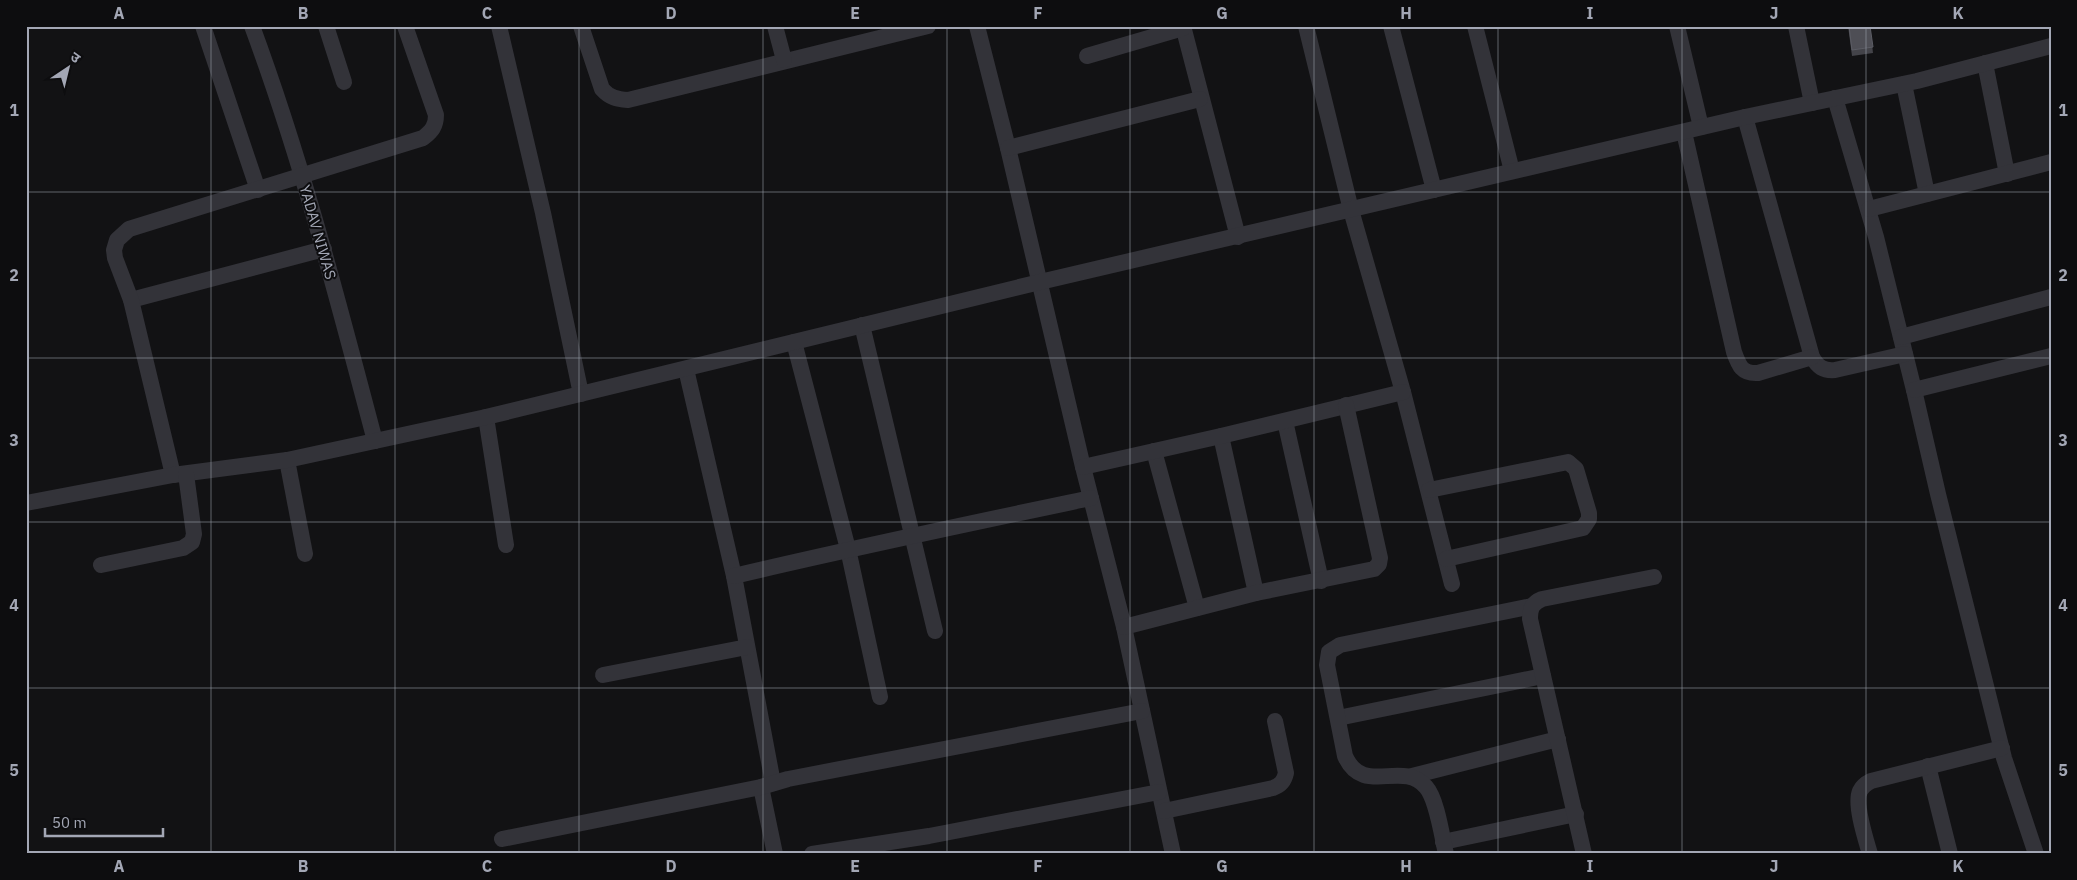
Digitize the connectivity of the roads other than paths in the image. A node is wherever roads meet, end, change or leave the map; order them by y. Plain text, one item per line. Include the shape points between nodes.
1 (203, 26) edge
2 (252, 26) edge
3 (326, 26) edge
4 (405, 26) edge
5 (499, 26) edge
6 (581, 26) edge
7 (775, 26) edge
8 (928, 26) edge
9 (977, 26) edge
10 (1306, 26) edge
11 (1391, 26) edge
12 (1475, 26) edge
13 (1677, 26) edge
14 (1796, 26) edge
15 (1183, 27) edge
16 (2051, 46) edge
17 (1086, 56) dead end
18 (784, 60) junction
19 (1985, 63) junction
20 (344, 82) dead end
21 (1904, 84) junction
22 (1835, 98) junction
23 (1200, 99) junction
24 (1812, 103) junction
25 (1745, 117) junction
26 (1701, 127) junction
27 (1684, 132) junction
28 (1008, 148) junction
29 (2051, 162) edge
30 (1512, 171) junction
31 (2007, 174) junction
32 (302, 176) junction
33 (258, 190) junction
34 (1434, 190) junction
35 (1927, 194) junction
36 (1869, 209) junction
37 (1351, 210) junction
38 (1238, 237) junction
39 (324, 249) junction
40 (1040, 282) junction
41 (2051, 297) edge
42 (131, 300) junction
43 (862, 325) junction
44 (1901, 337) junction
45 (794, 342) junction
46 (1906, 354) junction
47 (2051, 356) edge
48 (1812, 357) junction
49 (686, 369) junction
50 (1914, 390) junction
51 (1403, 392) junction
52 (581, 394) junction
53 (1346, 405) junction
54 (486, 417) junction
55 (1285, 421) junction
56 (1221, 436) junction
57 (375, 441) junction
58 (1154, 452) junction
59 (287, 460) junction
60 (1083, 467) junction
61 (179, 475) junction
62 (1429, 490) junction
63 (1091, 498) junction
64 (26, 503) edge
65 (914, 537) junction
66 (506, 545) dead end
67 (848, 550) junction
68 (305, 554) dead end
69 (1446, 559) junction
70 (101, 565) dead end
71 (734, 576) junction
72 (1654, 577) dead end
73 (1321, 581) junction
74 (1452, 584) dead end
75 (1256, 593) junction
76 (1532, 606) junction
77 (1197, 608) junction
78 (1124, 627) junction
79 (935, 631) dead end
80 (747, 647) junction
81 (603, 675) dead end
82 (1543, 676) junction
83 (880, 697) dead end
84 (1142, 711) junction
85 (1338, 718) junction
86 (1275, 721) dead end
87 (1558, 739) junction
88 (2002, 748) junction
89 (1928, 766) junction
90 (1412, 776) junction
91 (767, 785) junction
92 (1160, 792) junction
93 (1164, 811) junction
94 (1576, 814) junction
95 (502, 838) dead end
96 (1444, 848) edge
97 (775, 854) edge
98 (812, 854) edge
99 (1173, 854) edge
100 (1584, 854) edge
101 (1870, 854) edge
102 (1950, 854) edge
103 (2036, 854) edge

1 - 33 street
2 - 32 street, YADAV NIWAS
3 - 20 street
4 - 32 street via 436,115 436,123 430,132 423,138
5 - 52 street
6 - 18 street via 598,81 607,95 615,99 628,100
7 - 18 street
8 - 18 street
9 - 28 street
10 - 37 street
11 - 34 street
12 - 30 street
13 - 26 street
14 - 24 street
15 - 17 street
15 - 23 street
16 - 19 street
19 - 21 street
19 - 31 street
21 - 22 street
21 - 35 street
22 - 24 street
22 - 36 street
23 - 28 street
23 - 38 street
24 - 25 street
25 - 26 street
25 - 48 street
26 - 27 street
27 - 30 street
27 - 48 street via 1738,366 1758,373
28 - 40 street
29 - 31 street
30 - 34 street
31 - 35 street
32 - 33 street
32 - 39 street, YADAV NIWAS
33 - 42 street via 123,233 114,250
34 - 37 street
35 - 36 street
36 - 44 street
37 - 38 street
37 - 51 street
38 - 40 street
39 - 42 street
39 - 57 street, YADAV NIWAS
40 - 43 street
40 - 60 street
41 - 44 street
42 - 61 street
43 - 45 street
43 - 65 street
44 - 46 street
45 - 49 street
45 - 67 street
46 - 48 street via 1827,370 1820,368
46 - 50 street
47 - 50 street
49 - 52 street
49 - 71 street
50 - 88 street
51 - 53 street
51 - 62 street
52 - 54 street
53 - 55 street
53 - 73 street via 1380,558 1379,564 1370,571
54 - 57 street
54 - 66 street
55 - 56 street
55 - 73 street
56 - 58 street
56 - 75 street
57 - 59 street
58 - 60 street
58 - 77 street
59 - 61 street
59 - 68 street
60 - 63 street
61 - 64 street
61 - 70 street via 194,534 192,542 183,548
62 - 69 street
62 - 69 street via 1568,462 1576,469 1589,513 1583,528
63 - 65 street
63 - 78 street
65 - 67 street
65 - 79 street
67 - 71 street
67 - 83 street
69 - 74 street
71 - 80 street
72 - 76 street via 1542,599
73 - 75 street
75 - 77 street
76 - 82 street via 1530,619
76 - 85 street via 1333,648 1327,665
77 - 78 street
78 - 84 street
80 - 81 street
80 - 91 street
82 - 85 street
82 - 87 street
84 - 91 street
84 - 92 street
85 - 90 street via 1345,756 1353,771 1366,776
86 - 93 street via 1286,773 1279,786
87 - 90 street
87 - 94 street
88 - 89 street
88 - 103 street
89 - 101 street via 1871,780 1860,790 1859,807
89 - 102 street
90 - 96 street via 1427,787 1432,796
91 - 95 street
91 - 97 street
92 - 93 street
92 - 98 street via 929,836
93 - 99 street
94 - 96 street
94 - 100 street

